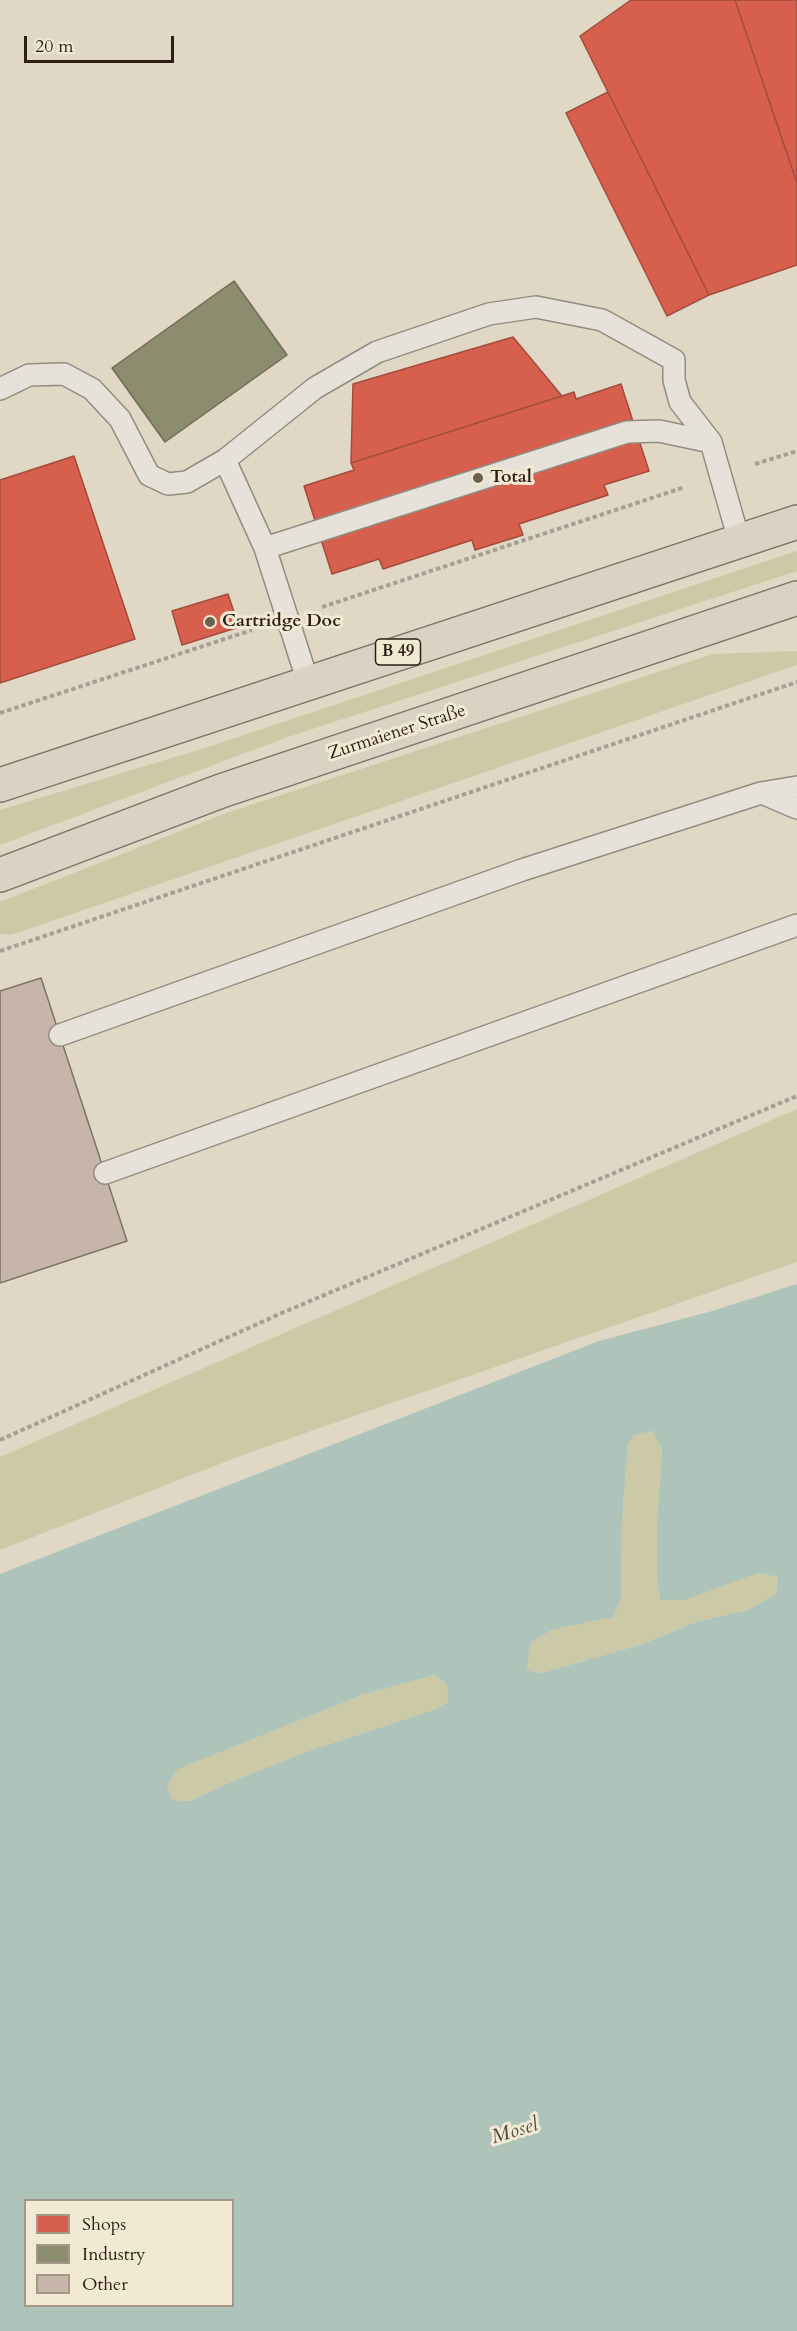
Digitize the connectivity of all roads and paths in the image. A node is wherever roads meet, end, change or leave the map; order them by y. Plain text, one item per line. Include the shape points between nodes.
1 (0, 389) edge
2 (711, 442) junction
3 (797, 451) edge
4 (225, 460) junction
5 (721, 476) junction
6 (797, 522) edge
7 (739, 540) junction
8 (265, 548) junction
9 (797, 598) edge
10 (288, 619) junction
11 (308, 682) junction
12 (797, 682) edge
13 (0, 713) edge
14 (0, 784) edge
15 (797, 787) edge
16 (761, 793) junction
17 (797, 808) edge
18 (0, 875) edge
19 (797, 926) edge
20 (0, 951) edge
21 (60, 1035) dead end
22 (797, 1096) edge
23 (105, 1173) dead end
24 (0, 1440) edge

1 - 4 lane via 29,375 64,374 92,389 120,419 149,475 168,484 186,482
2 - 4 lane via 680,402 674,360 602,320 536,307 489,314 377,352 315,388
2 - 5 lane
2 - 8 lane via 659,431 627,432
3 - 5 path
4 - 8 lane
5 - 7 lane
5 - 10 path
6 - 7 main road, B 49
7 - 11 main road, B 49
8 - 10 lane
9 - 18 main road, Zurmaiener Straße via 221,791
10 - 11 lane
10 - 13 path
11 - 14 main road, B 49
12 - 20 path
15 - 16 lane
16 - 17 lane
16 - 21 lane via 522,870
19 - 23 lane
22 - 24 path via 284,1312

